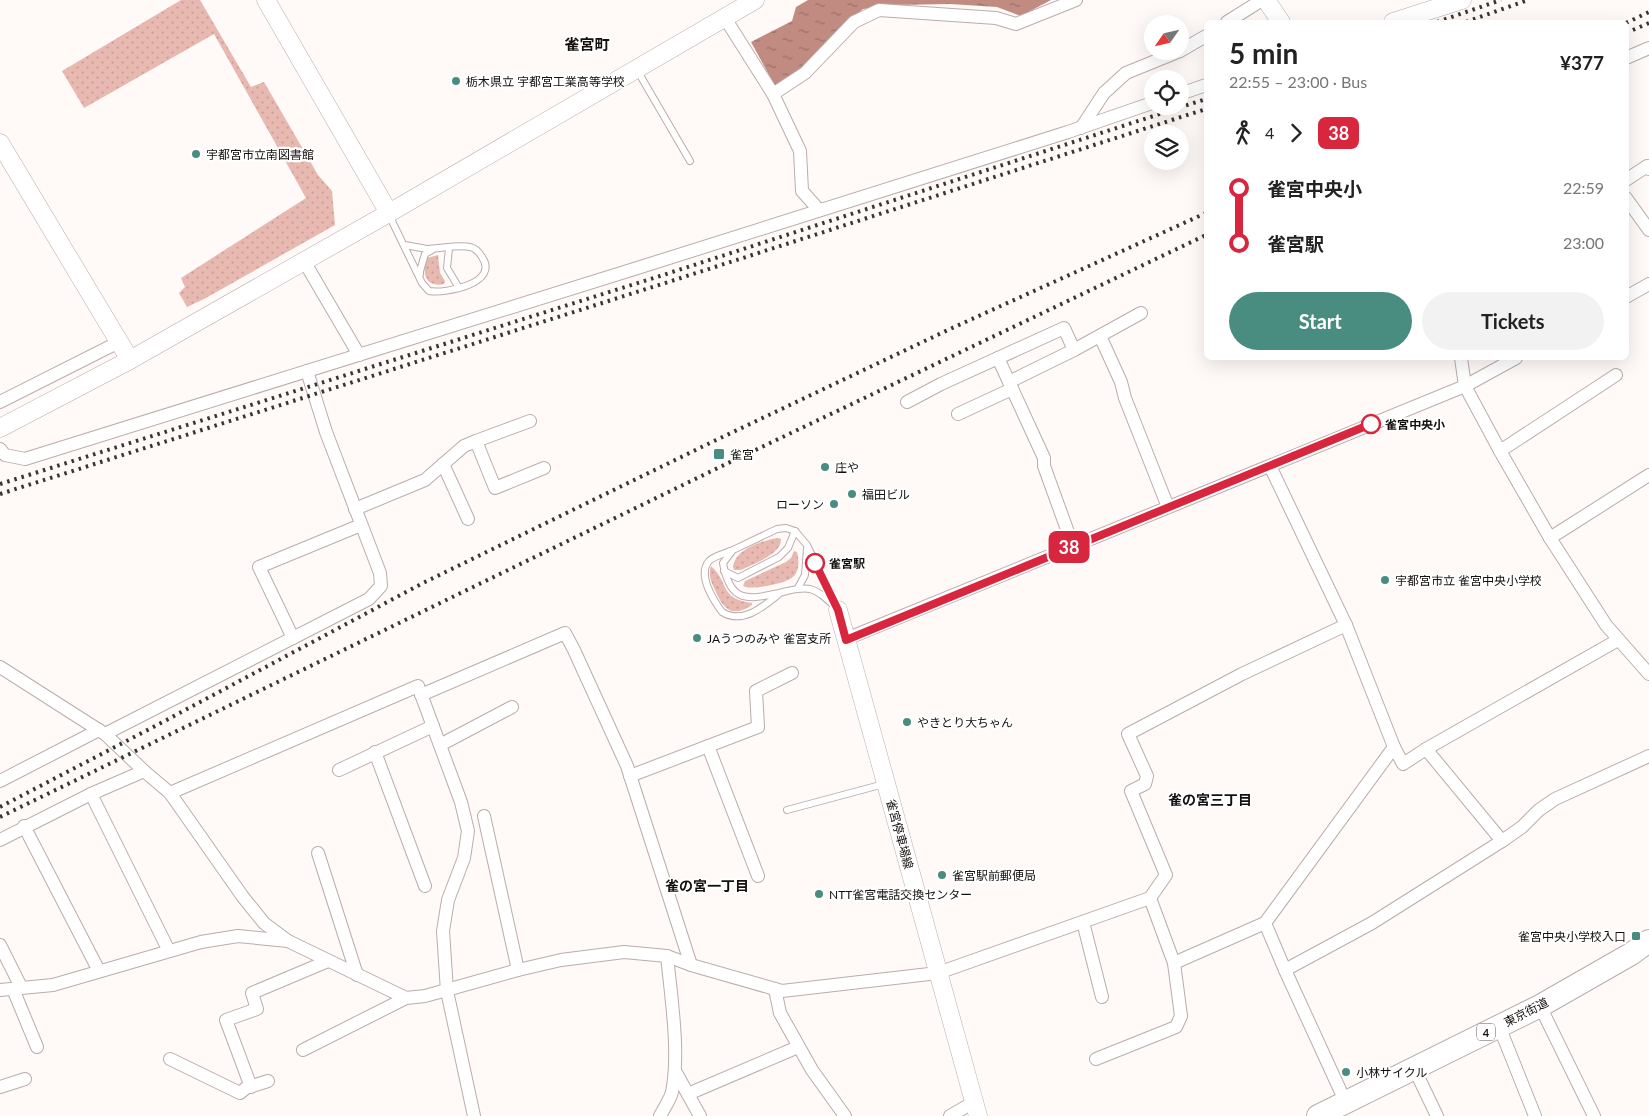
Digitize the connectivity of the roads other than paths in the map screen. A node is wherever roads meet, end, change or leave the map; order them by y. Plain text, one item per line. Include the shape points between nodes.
1 (266, 0) edge
2 (755, 0) edge
3 (1076, 0) edge
4 (1264, 0) edge
5 (1462, 0) edge
6 (725, 18) junction
7 (1230, 20) edge
8 (1279, 20) edge
9 (1399, 20) edge
10 (1204, 37) edge
11 (1189, 46) edge
12 (1649, 48) edge
13 (1629, 57) edge
14 (1158, 60) edge
15 (637, 69) junction
16 (1204, 86) edge
17 (1189, 91) edge
18 (773, 94) junction
19 (1144, 106) edge
20 (1081, 128) junction
21 (0, 143) edge
22 (690, 161) dead end
23 (1649, 169) edge
24 (1629, 178) edge
25 (1629, 203) edge
26 (819, 210) junction
27 (389, 213) junction
28 (1649, 230) edge
29 (404, 245) junction
30 (434, 248) junction
31 (449, 248) junction
32 (304, 260) junction
33 (422, 283) junction
34 (1649, 284) edge
35 (459, 288) junction
36 (1629, 295) edge
37 (1140, 313) dead end
38 (1100, 336) junction
39 (119, 342) junction
40 (1074, 350) junction
41 (359, 355) junction
42 (998, 358) junction
43 (130, 360) junction
44 (1461, 360) edge
45 (1512, 360) edge
46 (307, 372) junction
47 (1616, 375) dead end
48 (1011, 385) junction
49 (1465, 386) junction
50 (0, 402) edge
51 (907, 402) dead end
52 (958, 414) dead end
53 (530, 421) dead end
54 (0, 428) edge
55 (476, 441) junction
56 (0, 449) edge
57 (1500, 451) junction
58 (443, 464) junction
59 (1270, 466) junction
60 (544, 468) dead end
61 (1649, 475) edge
62 (1168, 507) junction
63 (355, 509) junction
64 (468, 519) dead end
65 (361, 525) junction
66 (795, 531) junction
67 (1550, 538) junction
68 (807, 545) junction
69 (1073, 546) junction
70 (733, 550) junction
71 (724, 571) junction
72 (798, 588) junction
73 (780, 593) junction
74 (838, 610) junction
75 (1346, 625) junction
76 (293, 638) junction
77 (846, 640) junction
78 (1618, 640) junction
79 (0, 667) edge
80 (792, 673) dead end
81 (1649, 674) edge
82 (422, 695) junction
83 (512, 707) dead end
84 (433, 726) junction
85 (102, 732) junction
86 (440, 745) junction
87 (708, 746) junction
88 (1394, 747) junction
89 (1426, 749) junction
90 (376, 752) junction
91 (1649, 756) edge
92 (339, 770) dead end
93 (144, 771) junction
94 (630, 776) junction
95 (0, 781) edge
96 (886, 784) junction
97 (170, 793) junction
98 (91, 794) junction
99 (787, 810) dead end
100 (484, 816) dead end
101 (24, 826) junction
102 (0, 840) edge
103 (1502, 841) junction
104 (318, 853) dead end
105 (758, 876) dead end
106 (425, 886) dead end
107 (1150, 898) junction
108 (1083, 922) junction
109 (1265, 923) junction
110 (288, 941) junction
111 (1649, 941) edge
112 (0, 945) edge
113 (169, 951) junction
114 (667, 956) junction
115 (328, 961) junction
116 (1174, 963) junction
117 (691, 965) junction
118 (518, 970) junction
119 (1285, 970) junction
120 (99, 971) junction
121 (938, 973) junction
122 (357, 974) junction
123 (11, 989) edge
124 (775, 989) junction
125 (447, 991) junction
126 (1102, 997) dead end
127 (406, 998) junction
128 (1540, 1006) junction
129 (1500, 1026) junction
130 (798, 1046) junction
131 (37, 1047) dead end
132 (303, 1050) dead end
133 (170, 1059) dead end
134 (1096, 1059) dead end
135 (1414, 1068) junction
136 (675, 1071) junction
137 (26, 1079) dead end
138 (268, 1081) dead end
139 (251, 1086) junction
140 (0, 1087) edge
141 (688, 1094) junction
142 (976, 1109) edge
143 (1334, 1111) edge
144 (474, 1116) edge
145 (660, 1116) edge
146 (700, 1116) edge
147 (845, 1116) edge
148 (950, 1116) edge
149 (1437, 1116) edge
150 (1535, 1116) edge
151 (1594, 1116) edge

1 - 27 street
2 - 6 street
3 - 18 street via 1016,24 996,18 878,10 854,22 805,74
4 - 7 street
4 - 8 street
5 - 9 street
6 - 15 street
6 - 18 street
10 - 11 street
12 - 13 street
14 - 20 street via 1126,73 1104,93
15 - 22 lane
15 - 27 street
16 - 17 street
18 - 26 street via 800,151 802,191
19 - 20 street
20 - 26 street
21 - 39 street
23 - 24 street via 1647,166
25 - 28 street
26 - 41 street
27 - 29 lane
27 - 32 street
29 - 30 lane
29 - 33 lane
30 - 31 lane
30 - 33 lane via 425,254 420,271
31 - 35 lane via 447,268
31 - 35 lane via 470,247 478,251 484,260 486,268 480,278
32 - 41 street
32 - 43 street
33 - 35 lane via 429,291 440,293
34 - 36 street
37 - 38 street
38 - 40 street
38 - 62 street via 1121,382
39 - 43 street
39 - 50 street
40 - 42 street via 1064,328
40 - 48 street
41 - 46 street
42 - 48 street
42 - 51 street
43 - 54 street
44 - 49 street
45 - 49 street
46 - 56 street via 24,459 5,455
46 - 63 street
47 - 57 street
48 - 52 street
48 - 69 street via 1044,458 1044,466
49 - 57 street
49 - 59 street
53 - 55 street
55 - 58 street via 464,446
55 - 60 street via 495,488
57 - 67 street
58 - 63 street via 424,480
58 - 64 street
59 - 62 street
59 - 75 street
61 - 67 street
62 - 69 street
63 - 65 street
65 - 76 street via 380,573 381,586 369,599
65 - 76 street via 259,567
66 - 68 lane
66 - 70 lane via 777,529
66 - 71 lane via 788,548 779,557 738,578
67 - 78 street via 1592,606
68 - 72 lane via 806,575
68 - 74 lane
69 - 77 street
70 - 71 lane via 723,563
70 - 73 lane via 709,561 705,568 704,576 722,612 733,616 749,614
71 - 73 lane via 734,593 762,596
72 - 73 lane
72 - 74 lane via 823,596
74 - 77 street, 雀宮停車場線
75 - 88 street
75 - 107 street via 1242,674 1128,734 1148,776 1145,784 1131,791 1166,875
76 - 85 street
77 - 96 street, 雀宮停車場線
78 - 81 street
78 - 89 street
79 - 85 street
80 - 87 street via 756,691 758,727
82 - 84 street
82 - 94 street via 564,633
82 - 97 street via 418,686
83 - 86 street
84 - 86 street
84 - 90 street
85 - 93 street
85 - 95 street
86 - 125 street via 468,831 464,858 448,900 443,931
87 - 94 street
87 - 105 street
88 - 89 street via 1403,764
88 - 109 street
89 - 103 street
90 - 92 street
90 - 106 street
91 - 103 street via 1555,799
93 - 97 street
93 - 98 street
94 - 117 street
96 - 99 lane
96 - 121 street, 雀宮停車場線
97 - 110 street via 243,897 264,923
98 - 101 street
98 - 113 street
100 - 118 street
101 - 102 street
101 - 120 street
103 - 119 street via 1372,922
104 - 122 street
107 - 108 street
107 - 116 street
108 - 121 street
108 - 126 street
109 - 116 street
109 - 119 street
110 - 113 street via 238,936
110 - 115 street
111 - 128 highway, 東京街道 / 4
112 - 123 street
113 - 120 street
114 - 117 street
114 - 118 street via 624,952 561,960
114 - 136 street
115 - 122 street
115 - 139 street via 252,993 257,1009 226,1020
116 - 134 street via 1181,1016 1176,1027
117 - 124 street
118 - 125 street
119 - 143 street
120 - 123 street via 53,985
121 - 124 street via 782,991
121 - 142 street, 雀宮停車場線
122 - 127 street
123 - 131 street
124 - 130 street via 780,1013
125 - 127 street
125 - 144 street
127 - 132 street
128 - 129 highway, 東京街道 / 4
128 - 151 street
129 - 135 highway, 東京街道 / 4
129 - 150 street
130 - 141 street
130 - 147 street
133 - 139 street via 240,1094
135 - 143 highway, 東京街道 / 4
135 - 149 street
136 - 141 street
136 - 145 street via 672,1094
137 - 140 street
138 - 139 street
141 - 146 street
142 - 148 street

